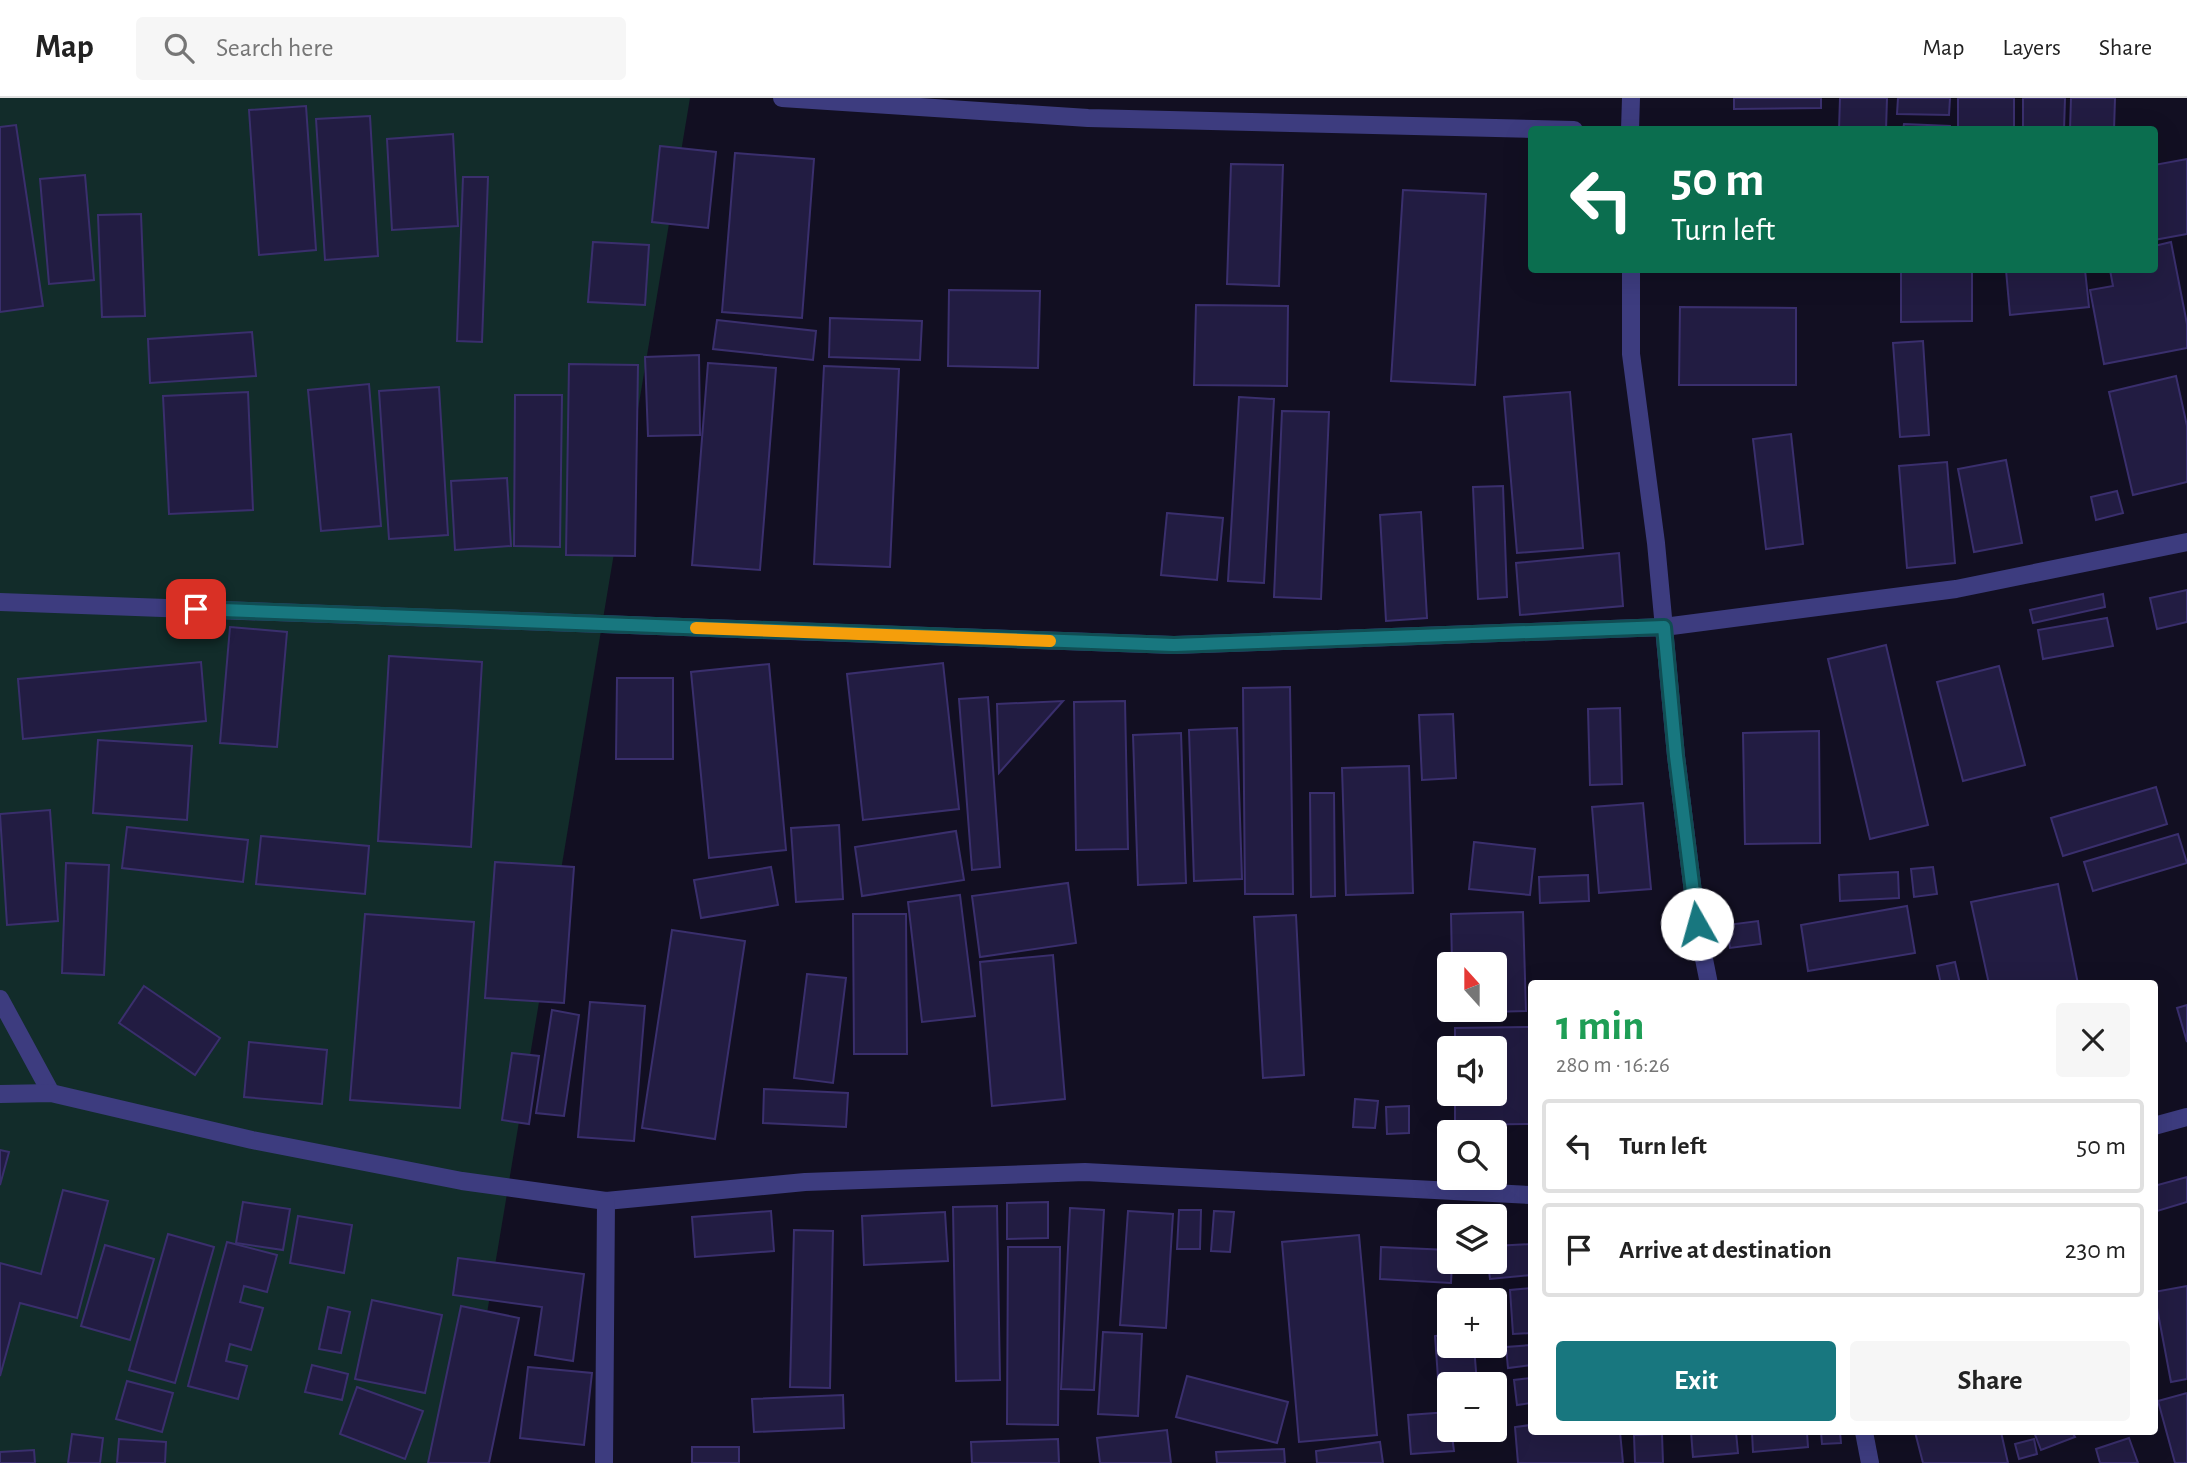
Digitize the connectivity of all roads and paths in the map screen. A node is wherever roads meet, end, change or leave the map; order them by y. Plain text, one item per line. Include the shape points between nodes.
1 (782, 98) edge
2 (1631, 98) edge
3 (1630, 126) edge
4 (1528, 129) edge
5 (1631, 273) edge
6 (2187, 542) edge
7 (0, 602) edge
8 (1664, 627) junction
9 (1708, 980) edge
10 (0, 999) edge
11 (51, 1093) junction
12 (0, 1094) edge
13 (2187, 1117) edge
14 (2158, 1125) edge
15 (1528, 1195) edge
16 (606, 1201) junction
17 (1865, 1435) edge
18 (604, 1463) edge
19 (1870, 1463) edge

1 - 4 street via 1088,118
2 - 3 street
5 - 8 street via 1631,354
6 - 8 street via 1956,589
7 - 8 street via 1174,645
8 - 9 street via 1697,924
10 - 11 street
11 - 12 street
11 - 16 street via 252,1140 449,1178
13 - 14 street
15 - 16 street via 1085,1172 805,1182
16 - 18 street
17 - 19 street

